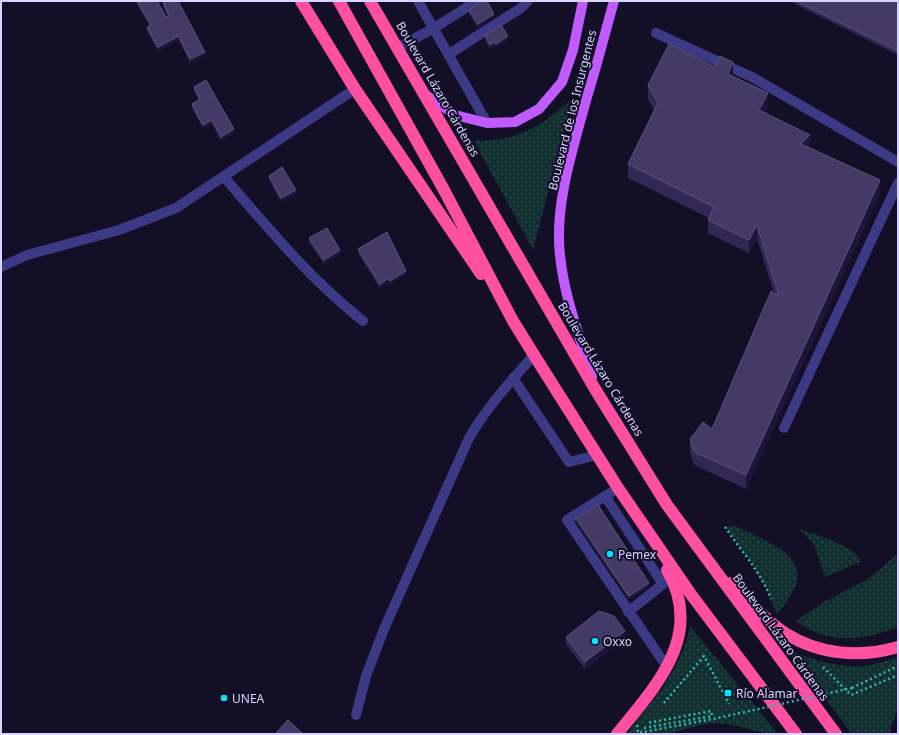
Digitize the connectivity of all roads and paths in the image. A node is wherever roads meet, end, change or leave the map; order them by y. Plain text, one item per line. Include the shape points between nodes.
1 (301, 1) edge
2 (339, 1) edge
3 (370, 1) edge
4 (418, 1) edge
5 (477, 1) edge
6 (583, 1) edge
7 (614, 1) edge
8 (522, 3) edge
9 (434, 28) junction
10 (656, 33) dead end
11 (398, 48) junction
12 (449, 54) junction
13 (355, 89) junction
14 (426, 95) junction
15 (487, 123) junction
16 (898, 162) edge
17 (224, 177) junction
18 (898, 183) edge
19 (1, 267) edge
20 (363, 321) dead end
21 (513, 322) junction
22 (534, 355) junction
23 (513, 378) junction
24 (595, 389) junction
25 (784, 428) dead end
26 (597, 455) junction
27 (618, 488) junction
28 (605, 496) junction
29 (628, 503) junction
30 (667, 505) junction
31 (725, 527) dead end
32 (773, 603) dead end
33 (628, 612) junction
34 (898, 646) edge
35 (822, 666) dead end
36 (898, 666) edge
37 (667, 667) junction
38 (898, 675) edge
39 (728, 704) dead end
40 (661, 707) dead end
41 (356, 715) dead end
42 (652, 718) dead end
43 (647, 723) junction
44 (617, 734) edge
45 (796, 734) edge
46 (836, 734) edge

1 - 13 highway
2 - 21 highway via 444,190
3 - 11 highway, Boulevard Lázaro Cárdenas
4 - 9 lane
5 - 9 lane
6 - 15 main road, Boulevard de los Insurgentes via 573,50 562,82 540,109 515,122
7 - 24 main road, Boulevard de los Insurgentes via 575,143 563,197 559,231 566,288
8 - 12 lane
9 - 11 lane
9 - 12 lane
10 - 16 lane via 752,77
11 - 14 highway, Boulevard Lázaro Cárdenas
12 - 15 lane
13 - 17 lane
13 - 21 highway
14 - 15 main road, Boulevard de los Insurgentes via 455,115
14 - 24 highway, Boulevard Lázaro Cárdenas
17 - 19 lane via 176,208 149,220 27,255
17 - 20 lane via 299,263 332,296
18 - 25 lane
21 - 22 highway
22 - 23 lane
22 - 26 highway
23 - 26 lane via 569,462
23 - 41 lane via 482,416 463,453 376,651 360,694
24 - 30 highway, Boulevard Lázaro Cárdenas
26 - 27 highway
27 - 28 lane
27 - 29 highway
28 - 33 lane via 663,584
28 - 33 lane via 567,520
29 - 37 highway via 669,573 681,608 680,635
29 - 45 highway via 690,593
30 - 34 highway via 731,583 784,633 830,651 866,652
30 - 46 highway, Boulevard Lázaro Cárdenas
31 - 32 path via 751,562
33 - 37 lane
35 - 38 path via 851,695
36 - 43 path, bridge via 852,688 638,733 637,725
37 - 44 highway
39 - 40 path via 704,656
42 - 43 path
43 - 43 path via 711,712 712,716 644,728

